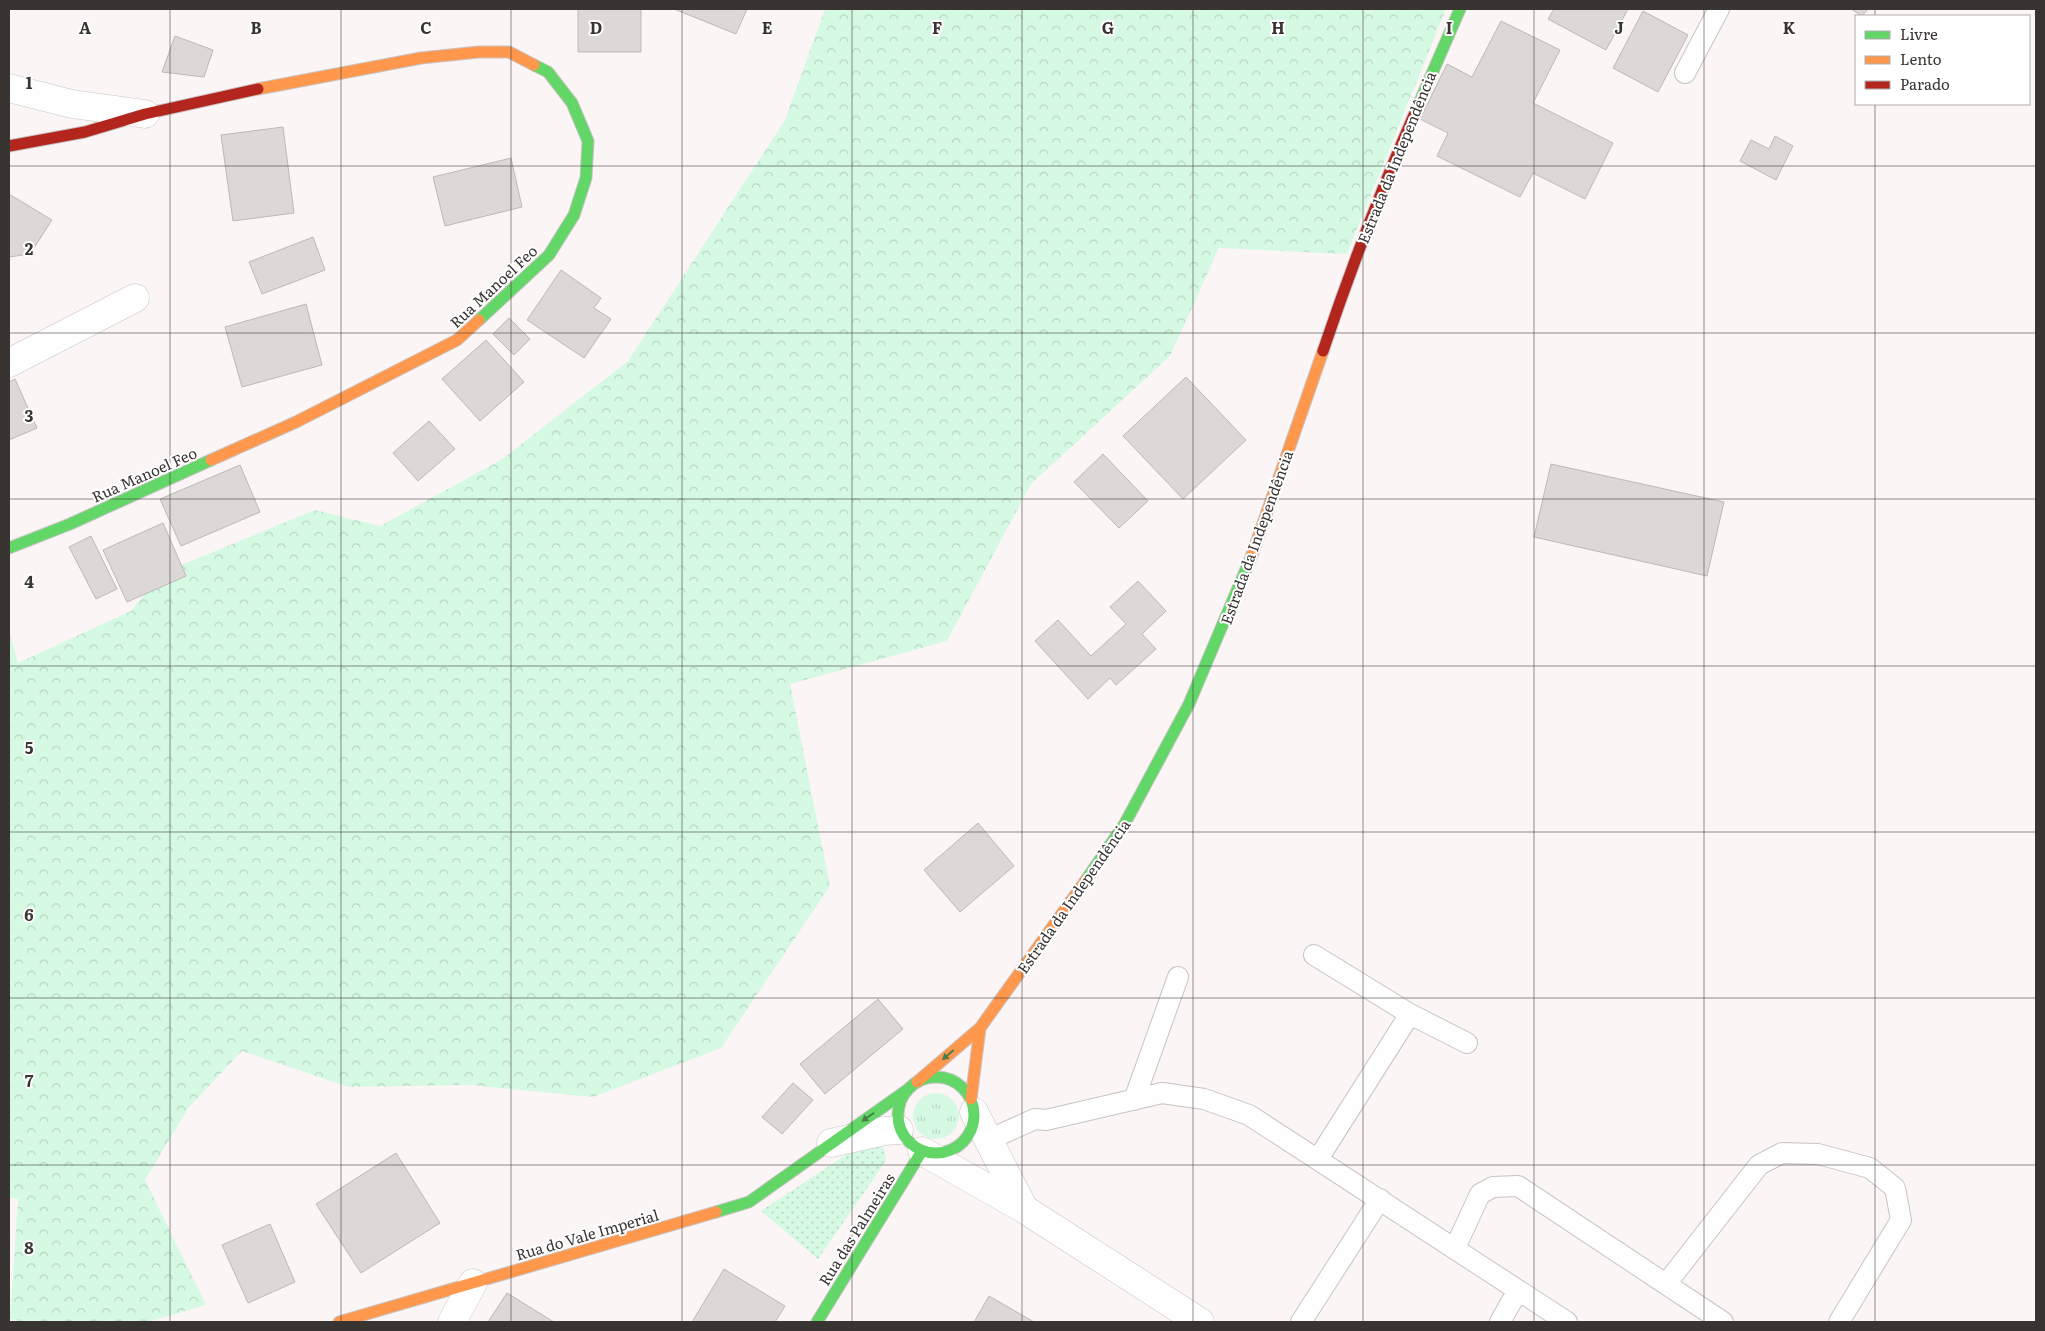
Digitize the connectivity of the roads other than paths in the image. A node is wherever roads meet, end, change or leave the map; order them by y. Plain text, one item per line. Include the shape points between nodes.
1 (1460, 9) edge
2 (1719, 9) edge
3 (1685, 73) dead end
4 (9, 88) edge
5 (145, 114) junction
6 (9, 146) edge
7 (135, 298) dead end
8 (9, 363) edge
9 (9, 548) edge
10 (1314, 955) dead end
11 (1178, 977) dead end
12 (1410, 1014) junction
13 (980, 1028) junction
14 (1467, 1043) dead end
15 (917, 1082) junction
16 (907, 1090) junction
17 (1134, 1100) junction
18 (972, 1105) junction
19 (899, 1130) junction
20 (829, 1144) junction
21 (991, 1145) junction
22 (922, 1151) junction
23 (1318, 1159) junction
24 (964, 1175) junction
25 (1380, 1199) junction
26 (1024, 1209) junction
27 (1455, 1248) junction
28 (473, 1283) junction
29 (1666, 1284) junction
30 (1518, 1290) junction
31 (339, 1322) edge
32 (452, 1322) edge
33 (817, 1322) edge
34 (1200, 1322) edge
35 (1301, 1322) edge
36 (1500, 1322) edge
37 (1567, 1322) edge
38 (1723, 1322) edge
39 (1839, 1322) edge

1 - 13 street, Estrada da Independência via 1352,266 1248,565 1190,704 1124,825
2 - 3 lane
4 - 5 street via 72,104
5 - 6 street, Rua Manoel Feo via 86,132
5 - 9 street, Rua Manoel Feo via 318,76 421,58 509,52 548,72 572,103 588,141 586,178 574,215 549,255 457,340 296,422 70,524
7 - 8 street
10 - 12 lane
11 - 17 lane
12 - 14 lane
12 - 23 lane
13 -> 15 street, Estrada da Independência
13 - 18 street, Estrada da Independência
15 - 16 street
15 - 18 street via 928,1078 946,1079 963,1088
16 - 19 street via 900,1100
16 -> 20 street, Rua do Vale Imperial
17 - 21 lane via 1046,1120 1039,1130
17 - 23 lane via 1162,1093 1204,1099 1249,1115
18 - 21 street
18 - 22 street via 973,1125 959,1146 934,1154
19 - 20 street
19 - 22 street via 911,1145
20 - 28 street, Rua do Vale Imperial via 749,1202
21 - 24 street via 975,1170
21 - 26 street
22 - 24 street
22 - 33 street, Rua das Palmeiras
23 - 25 lane
24 - 26 street
25 - 27 lane
25 - 35 lane
26 - 34 street
27 - 29 lane via 1480,1194 1493,1187 1518,1186
27 - 30 lane
28 - 31 street, Rua do Vale Imperial
28 - 32 street
29 - 38 lane
29 - 39 lane via 1759,1165 1782,1153 1818,1154 1870,1168 1895,1188 1901,1220
30 - 36 lane
30 - 37 lane

